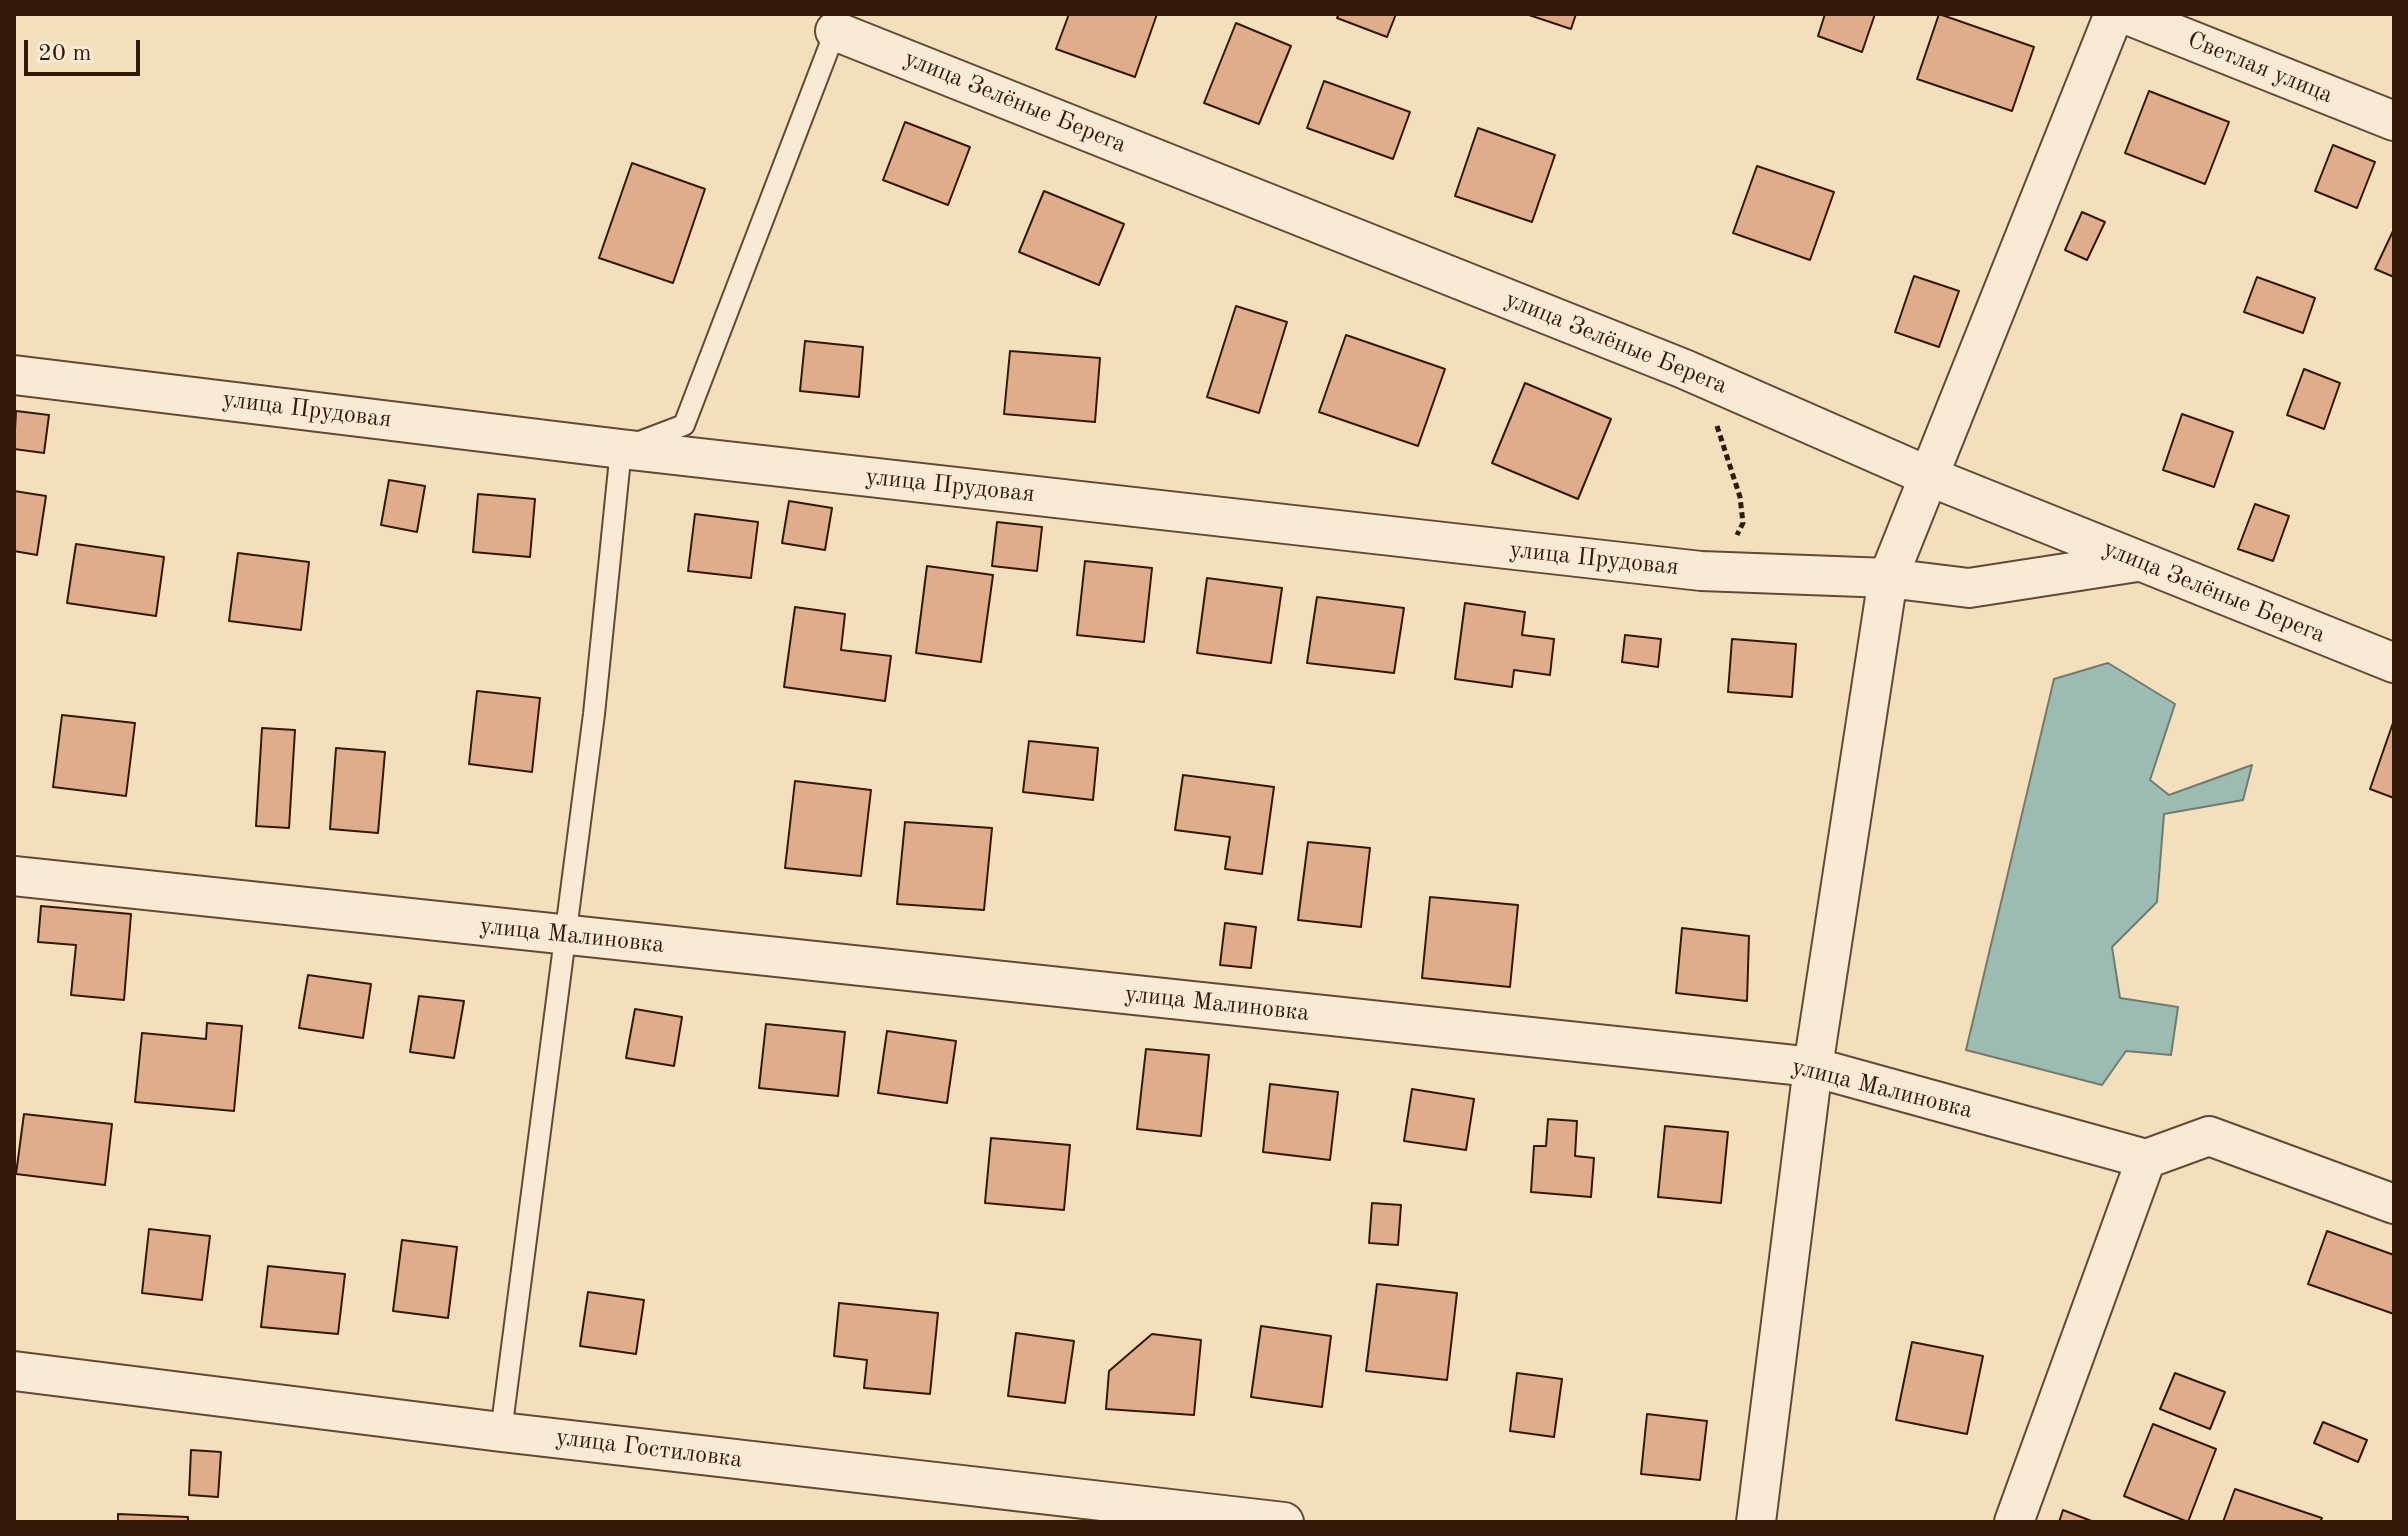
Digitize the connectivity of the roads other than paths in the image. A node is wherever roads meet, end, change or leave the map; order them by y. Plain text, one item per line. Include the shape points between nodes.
1 (2114, 14) edge
2 (2125, 14) edge
3 (838, 22) edge
4 (2394, 121) edge
5 (14, 375) edge
6 (621, 449) junction
7 (1928, 476) junction
8 (2137, 562) junction
9 (1888, 578) junction
10 (2394, 663) edge
11 (14, 876) edge
12 (566, 935) junction
13 (1813, 1067) junction
14 (2146, 1159) junction
15 (2394, 1204) edge
16 (14, 1371) edge
17 (501, 1432) junction
18 (1284, 1522) edge
19 (1756, 1522) edge
20 (2014, 1522) edge

1 - 7 street
2 - 4 street, Светлая улица
3 - 6 lane via 684,425
3 - 7 street, улица Зелёные Берега via 1684,369
5 - 6 street, улица Прудовая
6 - 9 street, улица Прудовая via 1701,571
6 - 12 lane
7 - 8 street, улица Зелёные Берега
7 - 9 street
8 - 9 street, улица Прудовая via 1969,588
8 - 10 street, улица Зелёные Берега
9 - 13 street
11 - 12 street, улица Малиновка
12 - 13 street, улица Малиновка
12 - 17 lane
13 - 14 street, улица Малиновка
13 - 19 street
14 - 15 street via 2209,1136
14 - 20 street
16 - 17 street, улица Гостиловка
17 - 18 street, улица Гостиловка

